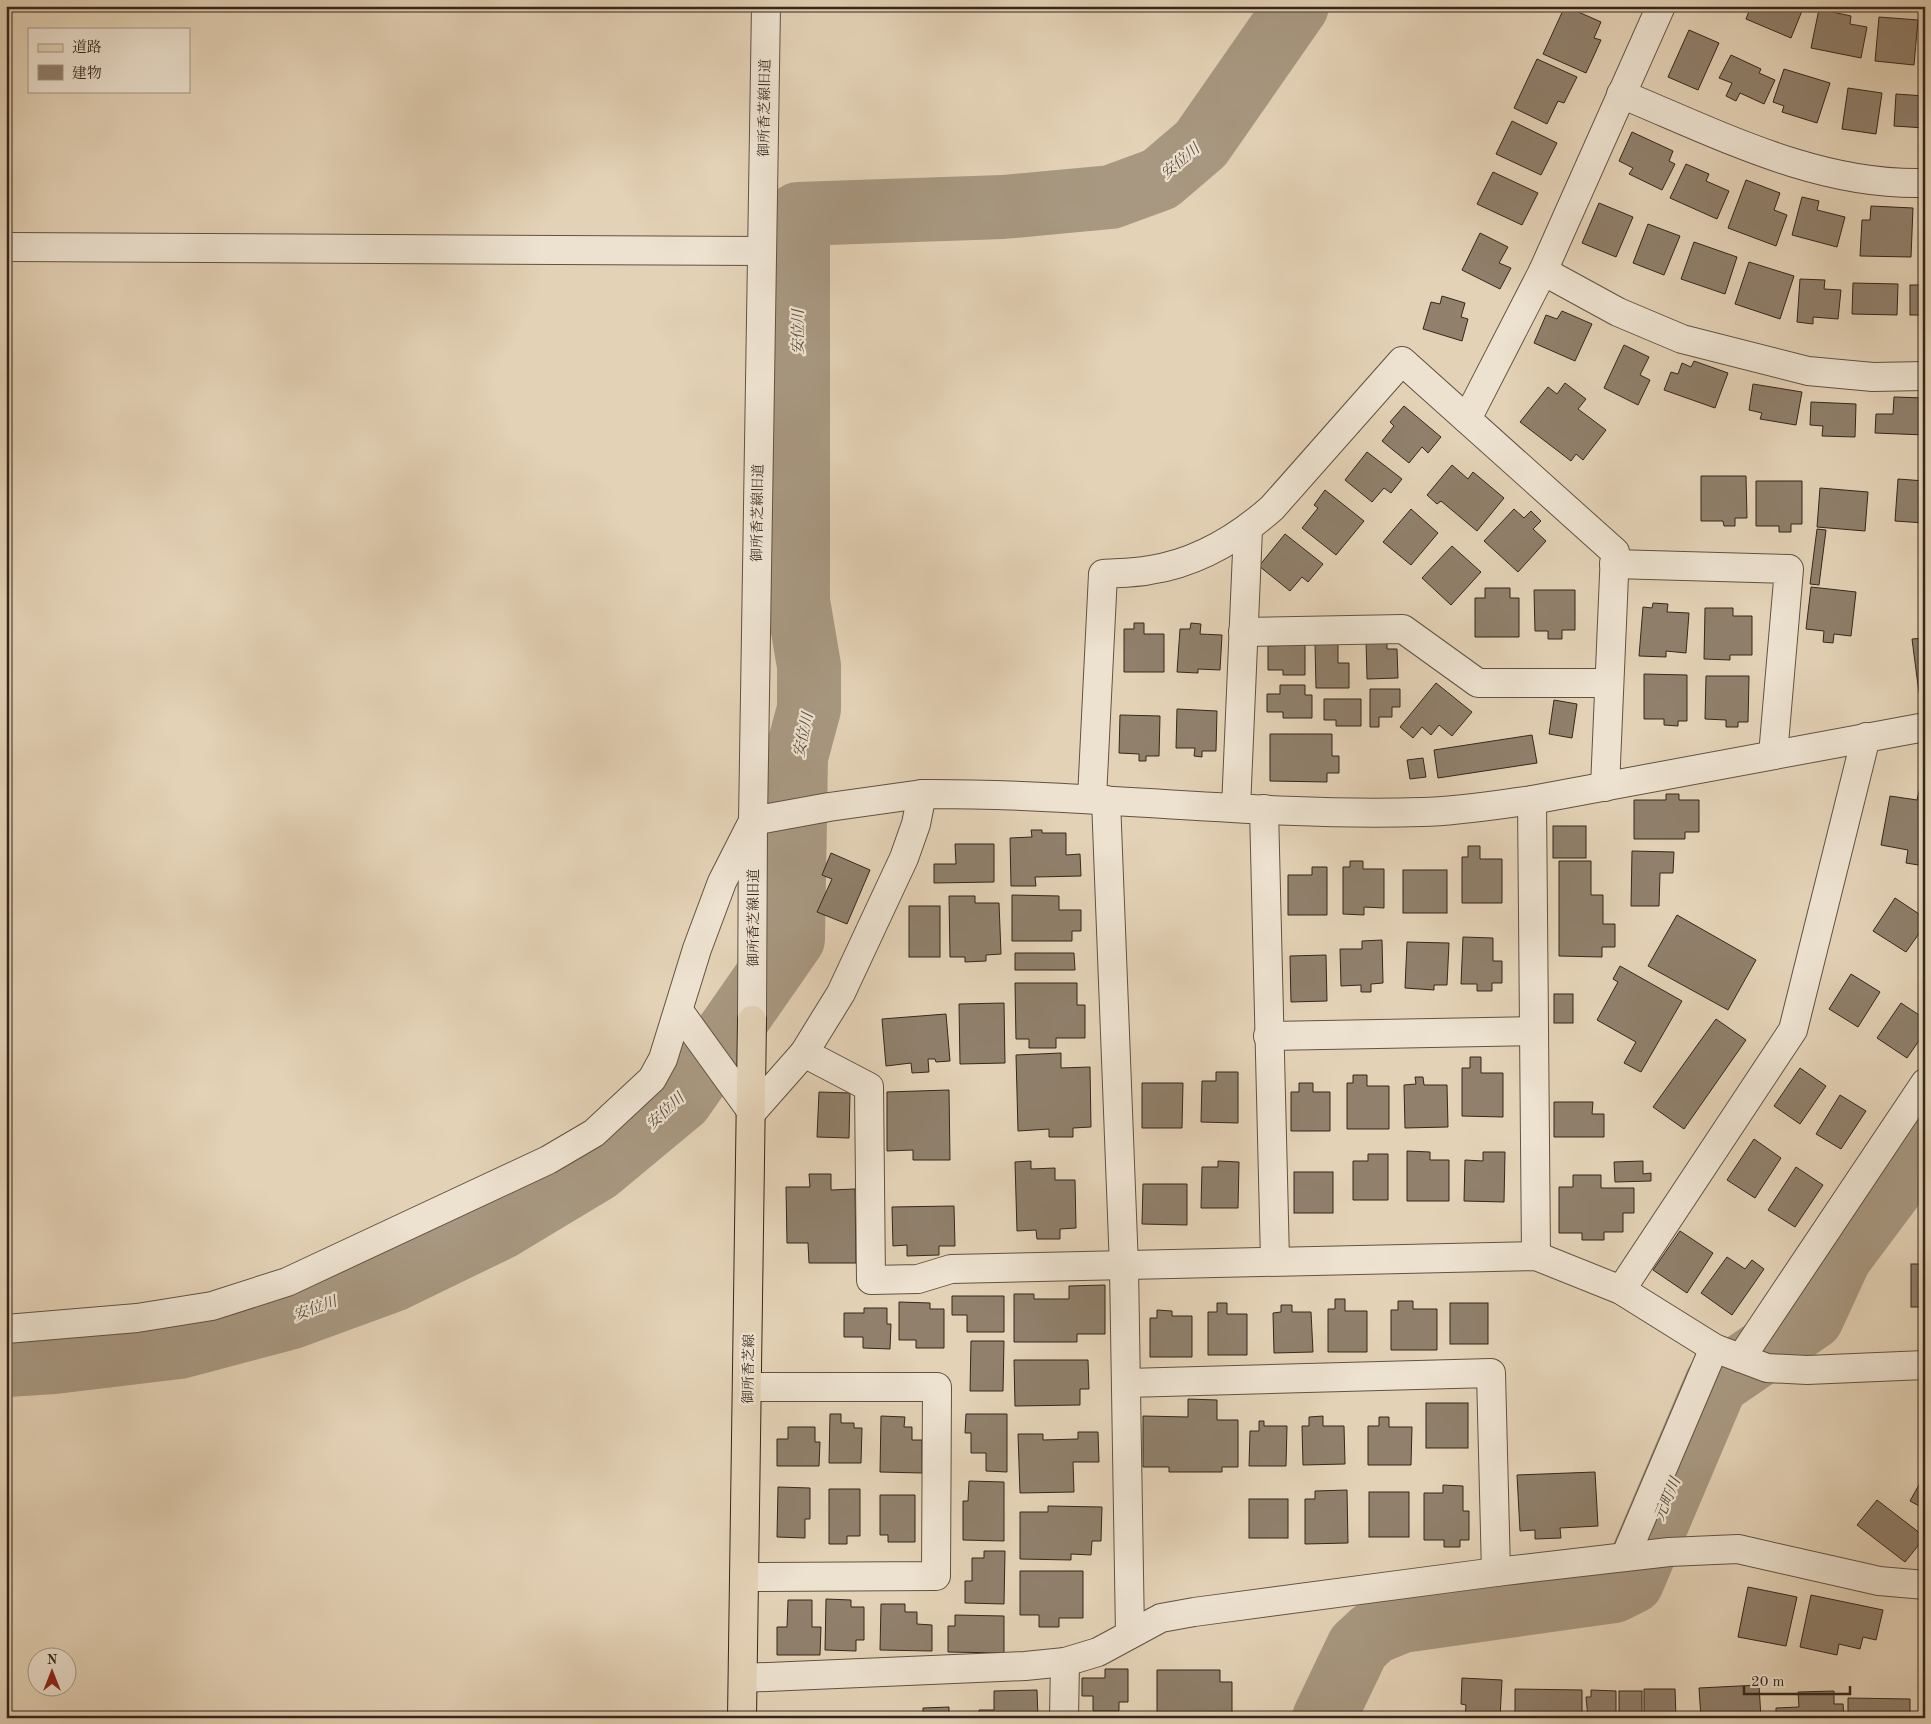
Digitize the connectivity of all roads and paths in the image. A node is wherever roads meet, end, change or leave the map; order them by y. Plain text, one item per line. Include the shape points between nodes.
1 (766, 6) edge
2 (1661, 6) edge
3 (1621, 94) junction
4 (1925, 183) edge
5 (6, 247) edge
6 (761, 251) junction
7 (1543, 271) junction
8 (1925, 376) edge
9 (1467, 419) junction
10 (1248, 529) junction
11 (1614, 564) junction
12 (1243, 632) junction
13 (1609, 683) junction
14 (1925, 727) edge
15 (1866, 736) junction
16 (1773, 755) junction
17 (1605, 787) junction
18 (922, 794) junction
19 (1099, 799) junction
20 (1532, 800) junction
21 (1236, 808) junction
22 (1264, 809) junction
23 (762, 819) junction
24 (679, 1011) junction
25 (752, 1020) joint
26 (1534, 1032) junction
27 (1268, 1036) junction
28 (804, 1053) junction
29 (1925, 1084) edge
30 (752, 1112) junction
31 (1536, 1256) junction
32 (1275, 1260) junction
33 (1124, 1267) junction
34 (1621, 1290) junction
35 (6, 1329) edge
36 (1714, 1348) junction
37 (1741, 1358) junction
38 (1925, 1365) edge
39 (1127, 1383) junction
40 (748, 1387) junction
41 (1624, 1557) junction
42 (1496, 1572) junction
43 (745, 1577) junction
44 (1925, 1584) edge
45 (1130, 1634) junction
46 (1065, 1662) junction
47 (743, 1678) junction
48 (742, 1718) edge
49 (1064, 1718) edge

1 - 6 street, 御所香芝線旧道
2 - 3 street
3 - 4 street via 1806,168 1875,180
3 - 7 street
5 - 6 street
6 - 23 street, 御所香芝線旧道
7 - 8 street via 1618,312 1682,339 1808,371 1873,377
7 - 9 street
9 - 10 street via 1402,361 1272,508
9 - 11 street via 1615,552
10 - 12 street
10 - 19 street via 1196,557 1150,570 1103,574
11 - 13 street
11 - 16 street via 1789,569
12 - 13 street via 1403,629 1478,683
12 - 21 street
13 - 17 street
14 - 15 street
15 - 16 street
15 - 34 street via 1793,1030
16 - 17 street
17 - 20 street
18 - 19 street
18 - 23 street
18 - 28 street via 904,858 841,992
19 - 21 street
19 - 33 street
20 - 22 street via 1424,812
20 - 26 street
21 - 22 street
22 - 27 street
23 - 24 street via 722,882 697,949
23 - 25 street, 御所香芝線旧道 via 753,905
24 - 30 street
24 - 35 street via 664,1059 652,1079 594,1133 530,1168 287,1282 212,1306 137,1318
25 - 30 main road, 御所香芝線
26 - 27 street
26 - 31 street
27 - 32 street
28 - 30 street
28 - 33 street via 869,1087 871,1280 918,1279 951,1269
29 - 37 street
30 - 40 main road, 御所香芝線
31 - 32 street
31 - 34 street
32 - 33 street
33 - 39 street
34 - 36 street
36 - 37 street
36 - 41 street
37 - 38 street via 1767,1368 1807,1370
39 - 42 street via 1491,1372
39 - 45 street
40 - 43 main road, 御所香芝線
40 - 43 street via 937,1387 936,1576
41 - 42 street
41 - 44 street via 1738,1550 1879,1581
42 - 45 street via 1194,1612 1161,1618
43 - 47 main road, 御所香芝線
45 - 46 street via 1098,1652
46 - 47 street via 1015,1667
46 - 49 street
47 - 48 main road, 御所香芝線

